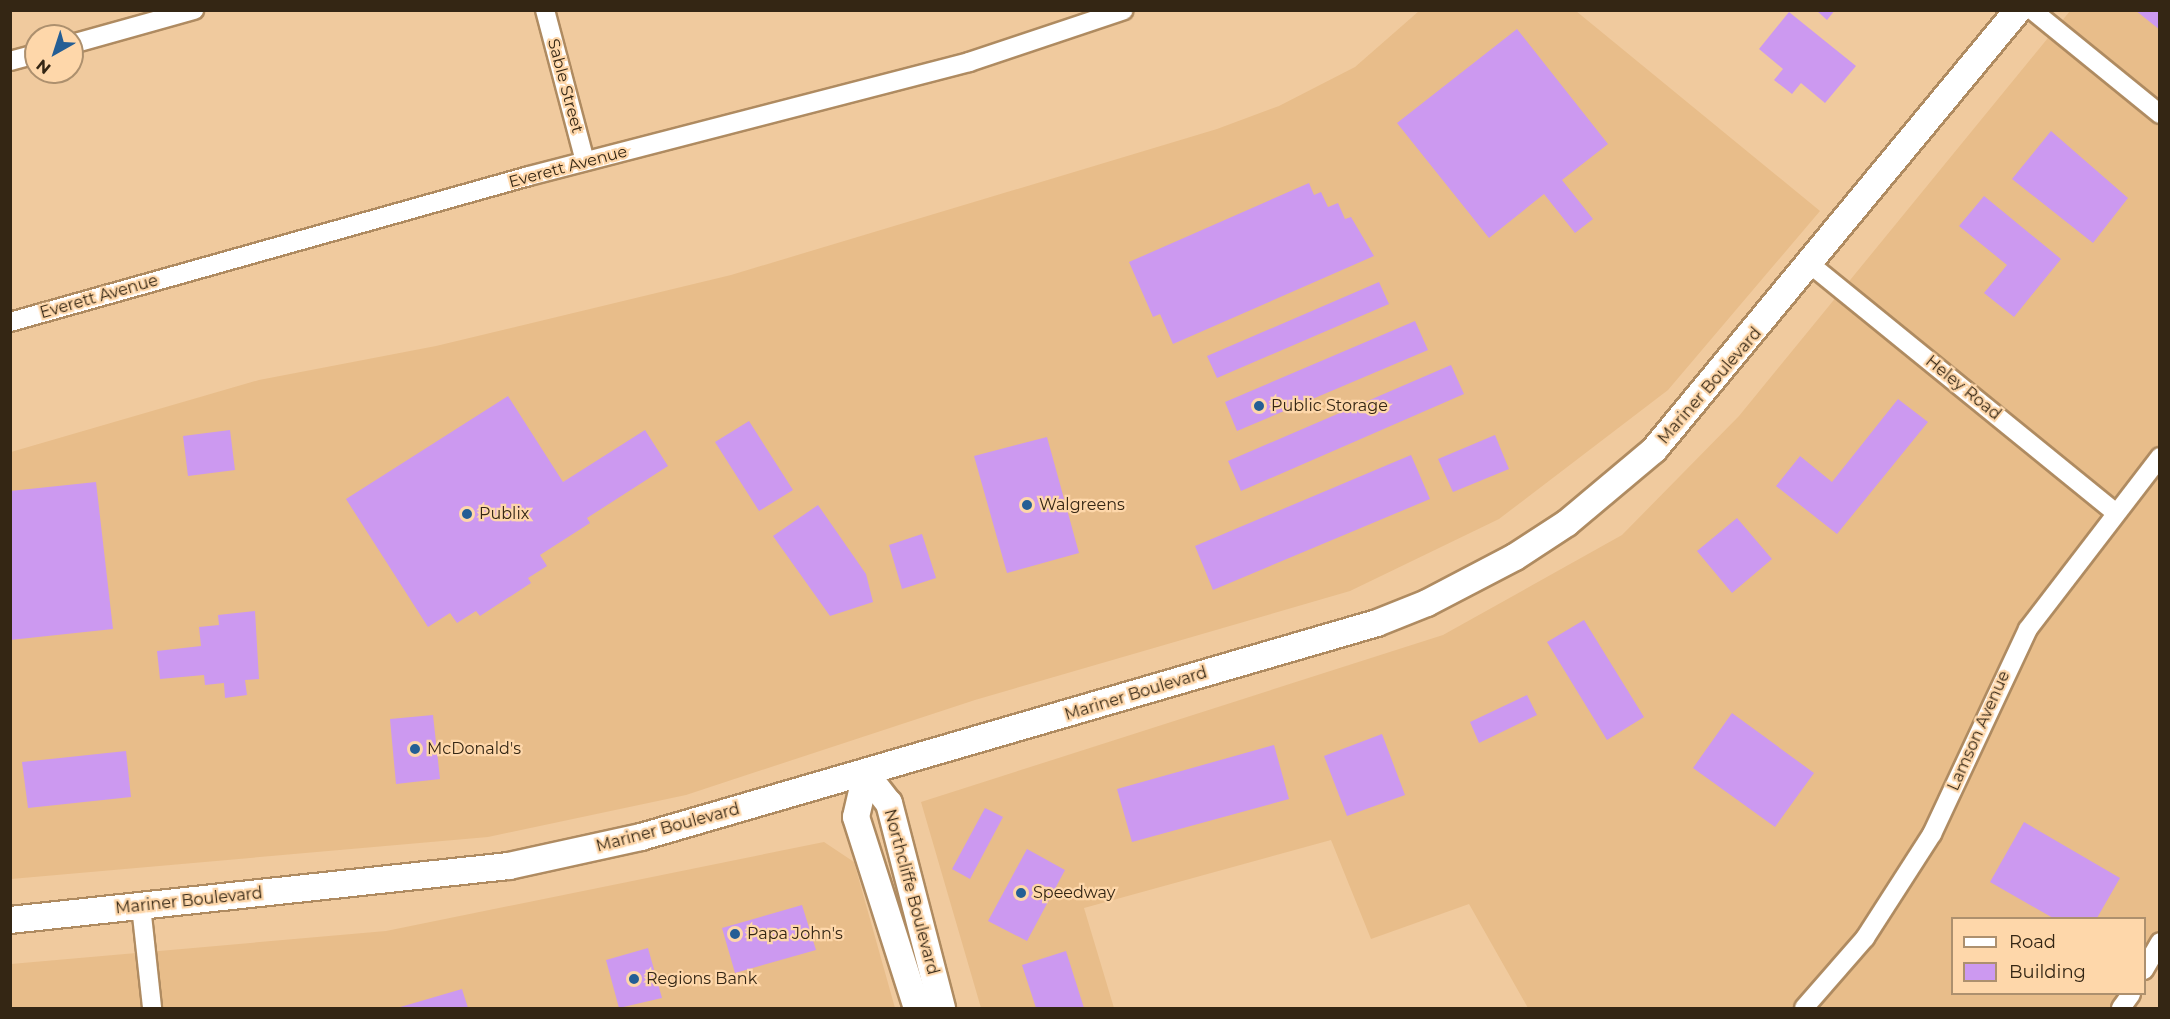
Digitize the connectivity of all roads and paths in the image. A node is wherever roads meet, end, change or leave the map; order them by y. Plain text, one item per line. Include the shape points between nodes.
1 (194, 10) edge
2 (545, 10) edge
3 (1124, 10) edge
4 (2018, 10) edge
5 (2032, 10) edge
6 (84, 41) edge
7 (2160, 114) edge
8 (585, 162) junction
9 (1811, 265) junction
10 (10, 322) edge
11 (2160, 457) edge
12 (2115, 512) junction
13 (866, 774) junction
14 (141, 906) junction
15 (10, 920) edge
16 (2160, 942) edge
17 (2146, 968) edge
18 (2130, 995) edge
19 (152, 1008) edge
20 (917, 1008) edge
21 (942, 1008) edge
22 (1804, 1008) edge
23 (2121, 1008) edge

1 - 6 street
2 - 8 street, Sable Street
3 - 8 street, Everett Avenue via 969,62
4 - 9 main road, Mariner Boulevard
5 - 7 street
8 - 10 street, Everett Avenue
9 - 12 street, Heley Road
9 - 13 main road, Mariner Boulevard via 1654,450 1567,523 1470,582 1377,623
11 - 12 street, Lamson Avenue
12 - 22 street, Lamson Avenue via 2028,628 1959,779 1900,887
13 - 14 main road, Mariner Boulevard via 641,837 509,866
13 - 20 main road, Northcliffe Boulevard via 856,817
13 - 21 main road, Northcliffe Boulevard via 889,803
14 - 15 main road, Mariner Boulevard
14 - 19 street
16 - 17 street
18 - 23 street

